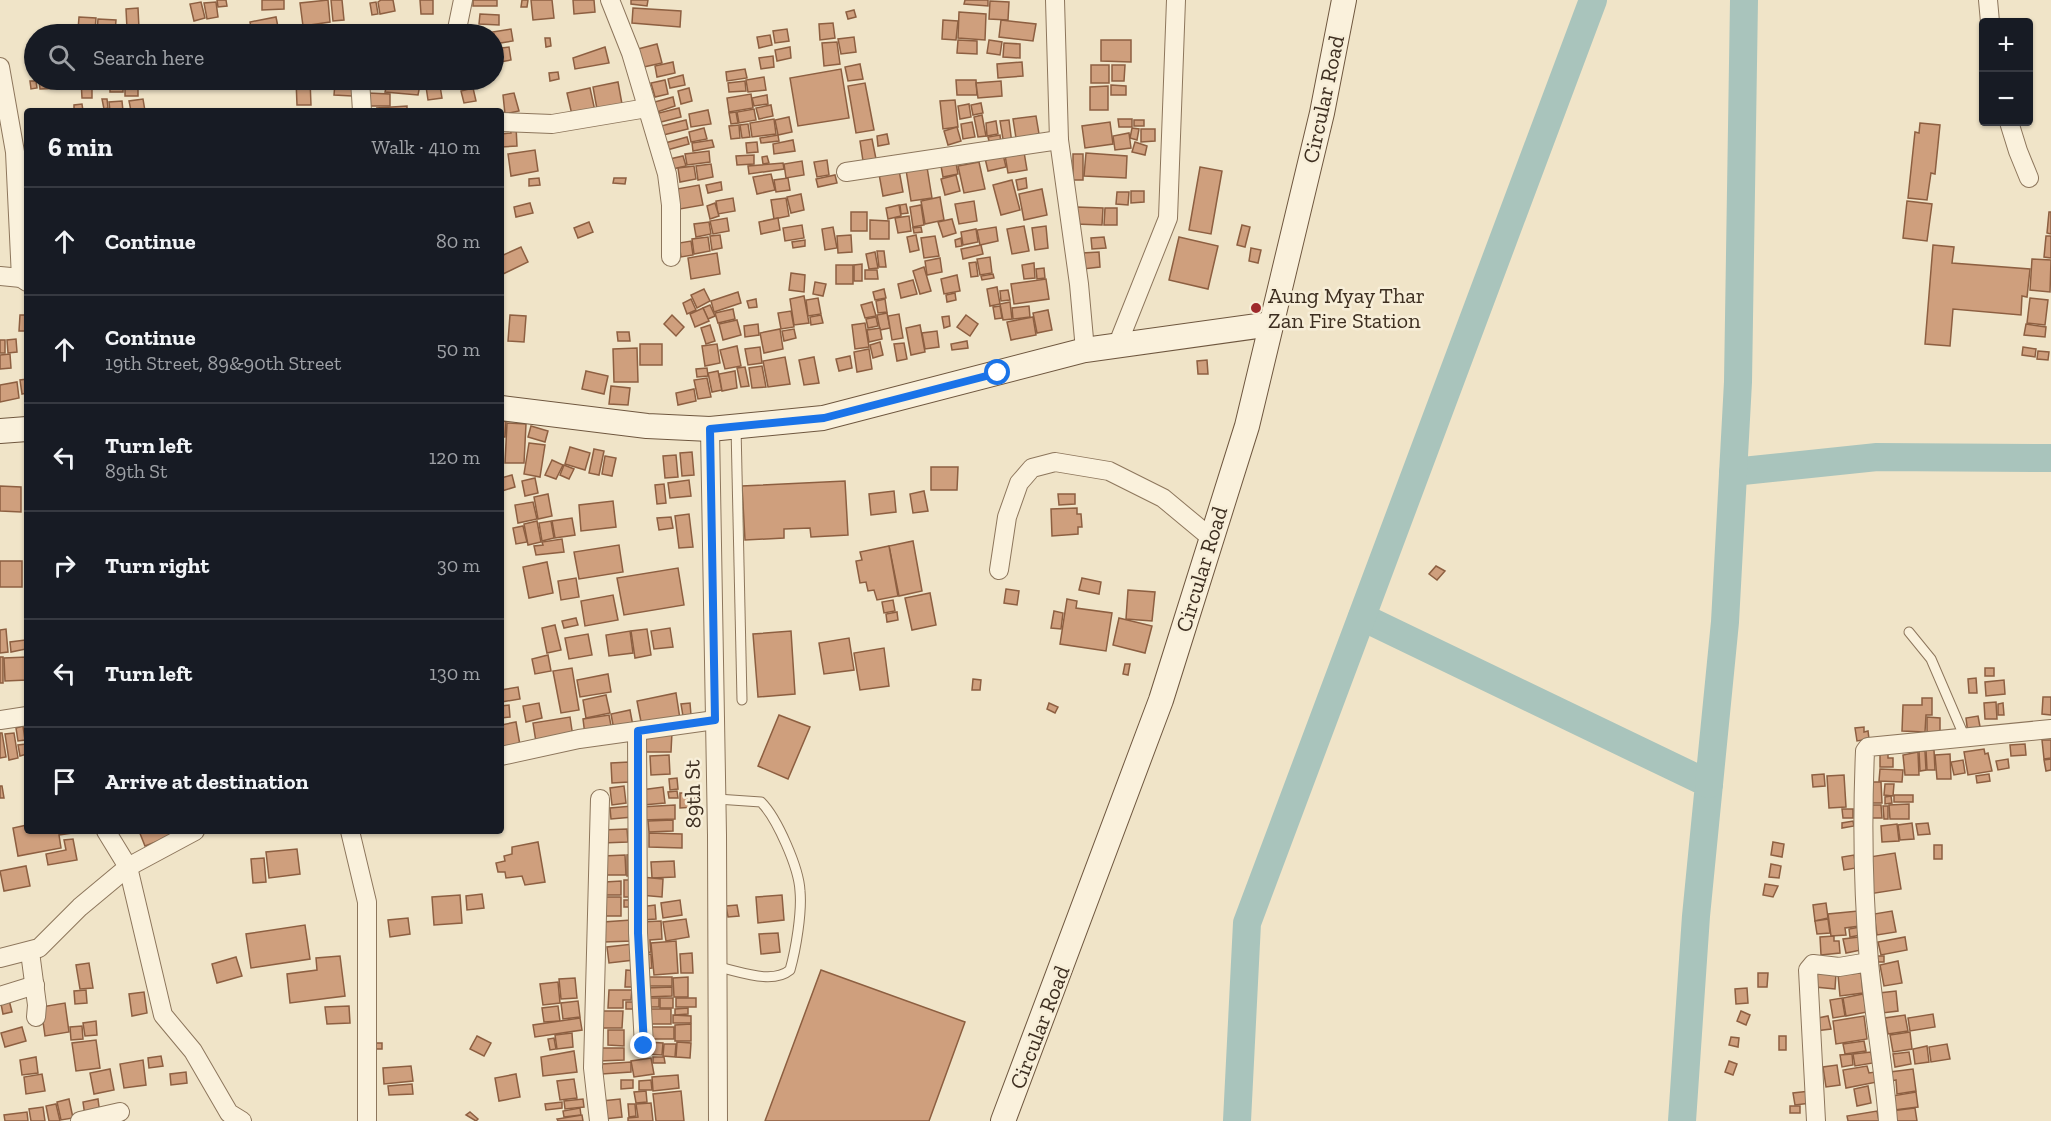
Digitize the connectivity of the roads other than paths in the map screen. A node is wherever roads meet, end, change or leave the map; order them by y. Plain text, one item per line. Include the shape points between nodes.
1 (463, 0) edge
2 (610, 0) edge
3 (1055, 0) edge
4 (1176, 0) edge
5 (1344, 0) edge
6 (1988, 0) edge
7 (1990, 18) edge
8 (458, 24) edge
9 (0, 67) edge
10 (361, 90) edge
11 (362, 108) edge
12 (646, 108) junction
13 (504, 122) edge
14 (2010, 126) edge
15 (1059, 140) junction
16 (846, 172) dead end
17 (2029, 178) dead end
18 (671, 258) dead end
19 (0, 276) edge
20 (24, 280) edge
21 (1272, 324) junction
22 (1117, 346) junction
23 (1084, 350) junction
24 (504, 408) edge
25 (736, 427) junction
26 (24, 429) edge
27 (710, 429) junction
28 (0, 431) edge
29 (1210, 537) junction
30 (999, 570) dead end
31 (1909, 632) dead end
32 (742, 700) dead end
33 (24, 716) edge
34 (0, 720) edge
35 (715, 720) junction
36 (2051, 729) edge
37 (638, 731) junction
38 (1965, 738) junction
39 (504, 755) edge
40 (600, 799) dead end
41 (717, 800) junction
42 (108, 834) edge
43 (189, 834) edge
44 (351, 834) edge
45 (128, 867) junction
46 (30, 952) junction
47 (0, 958) edge
48 (1869, 962) junction
49 (718, 967) junction
50 (35, 985) junction
51 (0, 996) edge
52 (36, 1017) dead end
53 (644, 1046) dead end
54 (120, 1112) dead end
55 (80, 1121) edge
56 (242, 1121) edge
57 (360, 1121) edge
58 (367, 1121) edge
59 (599, 1121) edge
60 (718, 1121) edge
61 (1003, 1121) edge
62 (1816, 1121) edge
63 (1888, 1121) edge

1 - 8 street
2 - 12 street via 631,53
3 - 15 street
4 - 22 street via 1168,218
5 - 21 main road, Circular Road via 1322,113
6 - 7 street
9 - 20 street via 15,152
10 - 11 street
12 - 13 street via 552,124
12 - 18 street via 667,174
14 - 17 street
15 - 16 street
15 - 23 street
19 - 20 street
21 - 22 main road
21 - 29 main road, Circular Road via 1247,426
22 - 23 main road
23 - 25 main road via 824,418
24 - 27 main road via 647,426
25 - 27 main road
25 - 32 lane
26 - 28 main road
27 - 35 street, 89th St
29 - 30 street via 1163,498 1109,471 1055,462 1032,468 1019,483 1007,517
29 - 61 main road, Circular Road via 1161,700
31 - 38 lane via 1931,659
33 - 34 street
35 - 37 street
35 - 41 street, 89th St
36 - 38 street
37 - 39 street
37 - 53 street via 638,933
38 - 48 street via 1868,747 1865,751 1861,830
40 - 59 street via 593,1068
41 - 49 street, 89th St
41 - 49 lane via 761,802 770,811 798,875 800,892 790,970 773,978
42 - 45 street
43 - 45 street
44 - 58 street via 367,902
45 - 46 street
45 - 56 street via 163,1015 193,1051 229,1113
46 - 47 street
46 - 50 street
48 - 62 street via 1813,964 1808,970
48 - 63 street
49 - 60 street, 89th St
50 - 51 street
50 - 52 street
54 - 55 street
57 - 58 street

